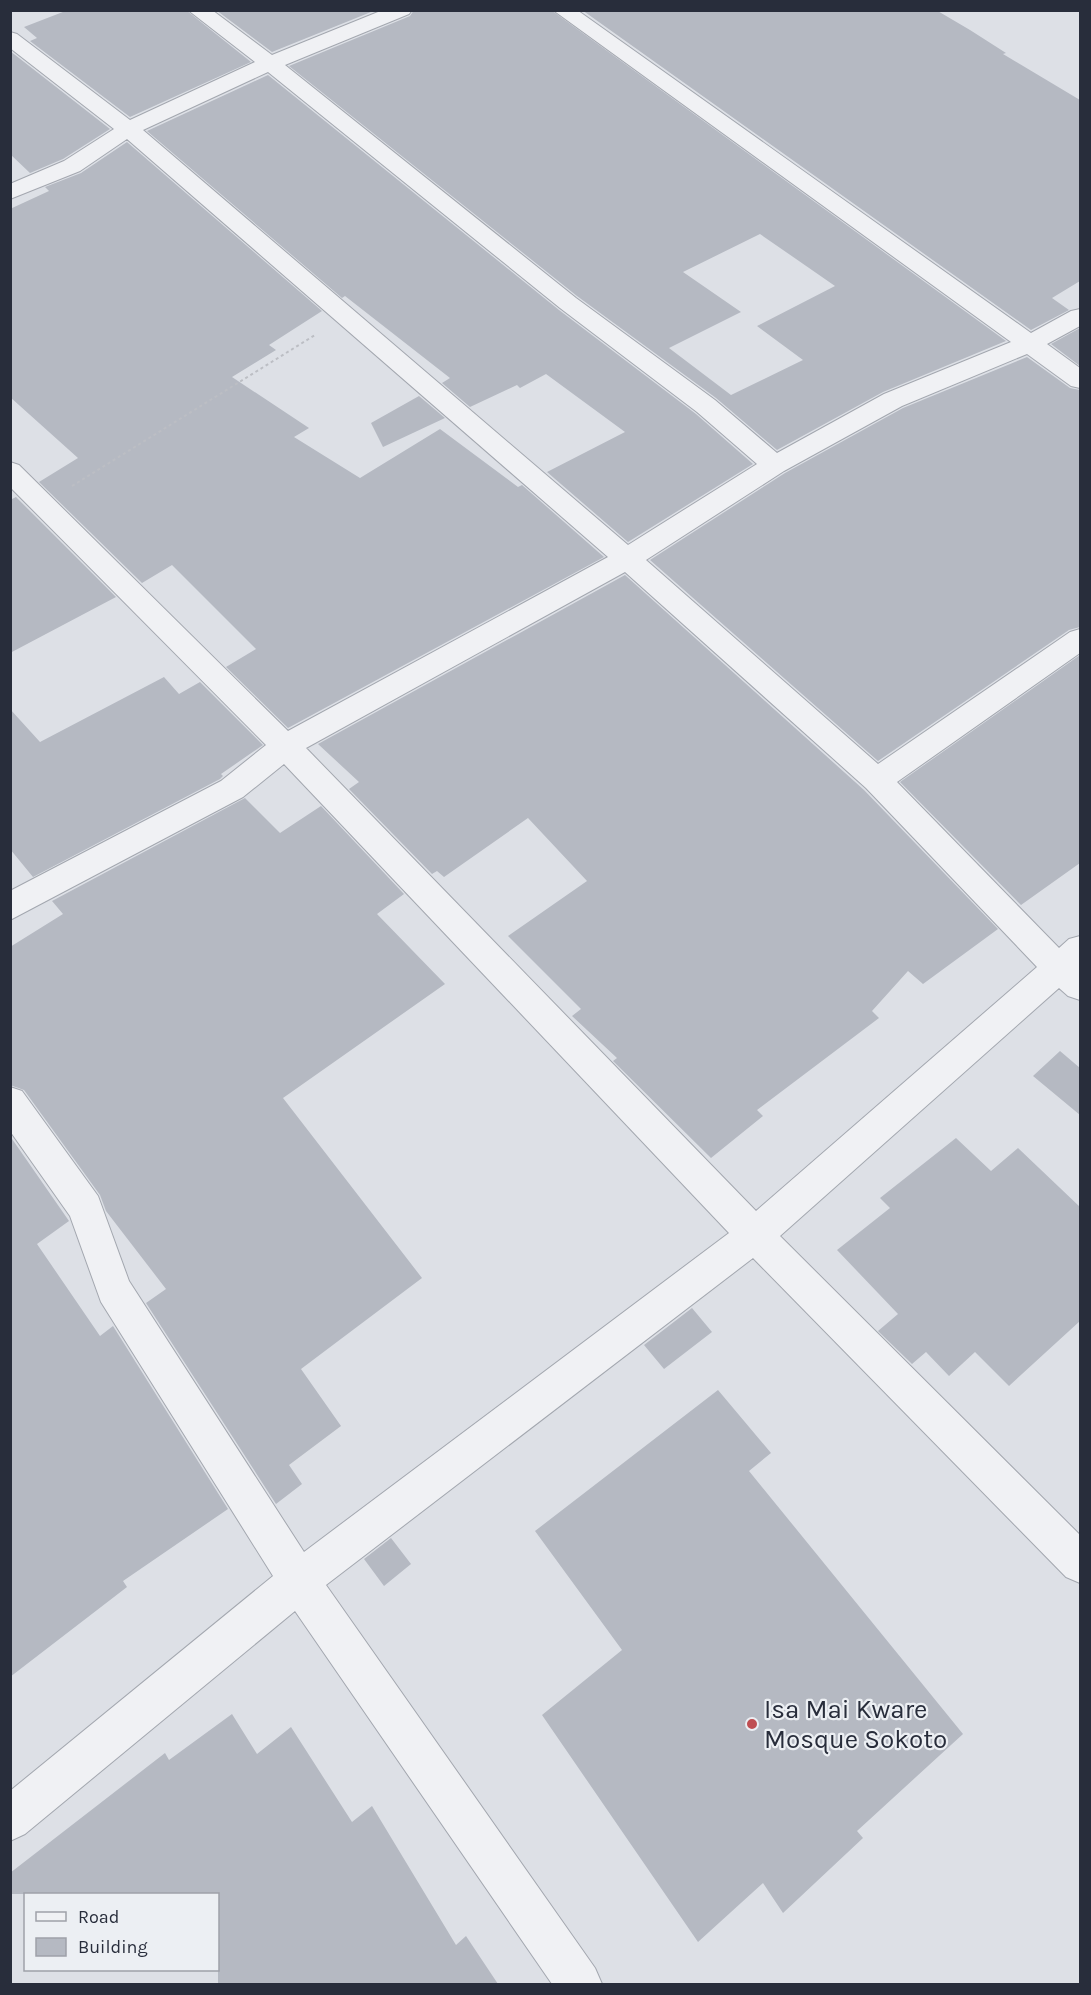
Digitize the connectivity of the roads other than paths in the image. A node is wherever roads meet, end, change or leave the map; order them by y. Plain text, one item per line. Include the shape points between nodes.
1 (198, 10) edge
2 (402, 10) edge
3 (563, 10) edge
4 (10, 38) edge
5 (271, 63) junction
6 (128, 129) junction
7 (10, 192) edge
8 (1080, 316) edge
9 (1029, 344) junction
10 (1080, 380) edge
11 (775, 465) junction
12 (10, 471) edge
13 (627, 560) junction
14 (1080, 639) edge
15 (285, 746) junction
16 (877, 780) junction
17 (10, 907) edge
18 (1073, 967) edge
19 (10, 1102) edge
20 (755, 1235) junction
21 (1080, 1563) edge
22 (298, 1581) junction
23 (10, 1819) edge
24 (579, 1984) edge

1 - 5 street
2 - 5 street
3 - 9 street
4 - 6 street
5 - 6 street
5 - 11 street
6 - 7 street via 72,166
6 - 13 street
8 - 9 street
9 - 10 street
9 - 11 street via 893,400
11 - 13 street
12 - 15 street
13 - 15 street
13 - 16 street
14 - 16 street
15 - 17 street via 232,789
15 - 20 street
16 - 18 street
18 - 20 street
19 - 22 street via 85,1208 114,1290
20 - 21 street
20 - 22 street
22 - 23 street
22 - 24 street

